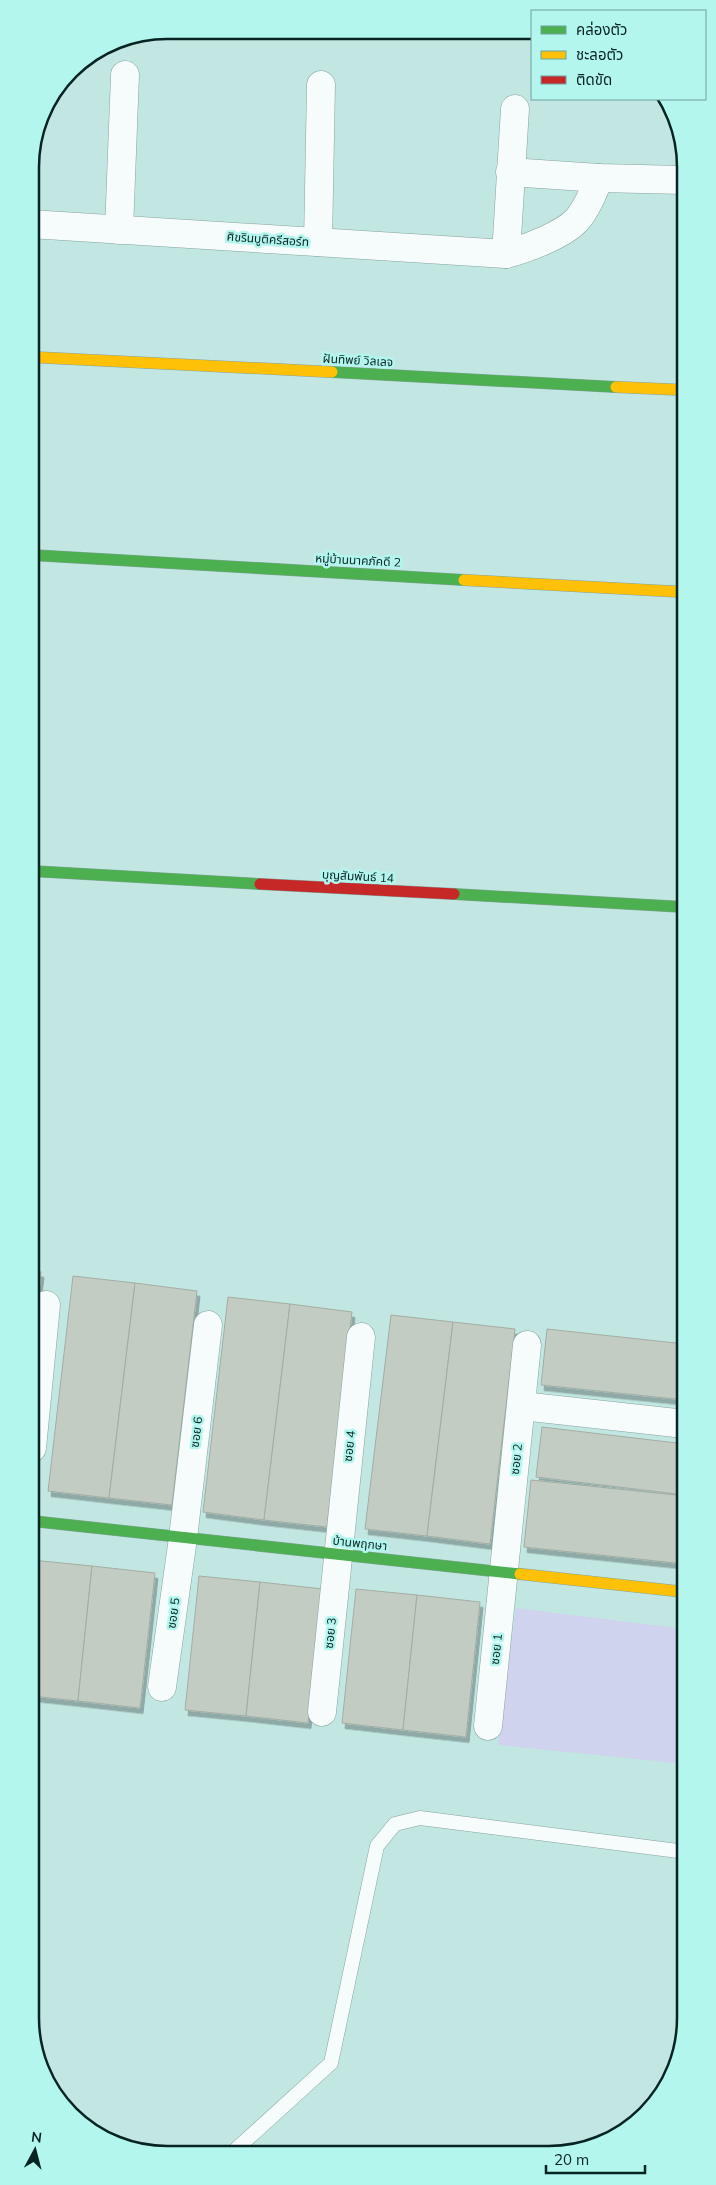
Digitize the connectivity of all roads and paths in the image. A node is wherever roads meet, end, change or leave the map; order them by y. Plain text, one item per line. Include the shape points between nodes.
1 (125, 76) dead end
2 (321, 85) dead end
3 (515, 109) dead end
4 (510, 172) junction
5 (599, 178) junction
6 (677, 180) edge
7 (39, 225) edge
8 (120, 230) junction
9 (318, 242) junction
10 (506, 254) junction
11 (39, 357) edge
12 (677, 390) edge
13 (39, 555) edge
14 (677, 592) edge
15 (39, 872) edge
16 (677, 907) edge
17 (46, 1306) dead end
18 (208, 1325) dead end
19 (361, 1337) dead end
20 (527, 1345) dead end
21 (39, 1377) edge
22 (522, 1406) junction
23 (677, 1423) edge
24 (39, 1522) edge
25 (183, 1538) junction
26 (337, 1554) junction
27 (504, 1573) junction
28 (677, 1591) edge
29 (162, 1687) dead end
30 (322, 1712) dead end
31 (488, 1726) dead end
32 (677, 1851) edge
33 (240, 2146) edge

1 - 8 street
2 - 9 street
3 - 4 street
4 - 5 street
4 - 10 street
5 - 6 street
5 - 10 street, ศิขรินบูติครีสอร์ท via 576,221 532,247
7 - 8 street, ศิขรินบูติครีสอร์ท
8 - 9 street, ศิขรินบูติครีสอร์ท
9 - 10 street, ศิขรินบูติครีสอร์ท
11 - 12 street, ฝันทิพย์ วิลเลจ
13 - 14 street, หมู่บ้านนาคภัคดี 2
15 - 16 street, บุญสัมพันธ์ 14
17 - 21 street
18 - 25 street, ซอย 6
19 - 26 street, ซอย 4
20 - 22 street, ซอย 2
22 - 23 street
22 - 27 street, ซอย 2
24 - 25 street, บ้านพฤกษา
25 - 26 street, บ้านพฤกษา
25 - 29 street, ซอย 5
26 - 27 street, บ้านพฤกษา
26 - 30 street, ซอย 3
27 - 28 street, บ้านพฤกษา
27 - 31 street, ซอย 1
32 - 33 lane via 420,1818 395,1824 377,1846 331,2063

